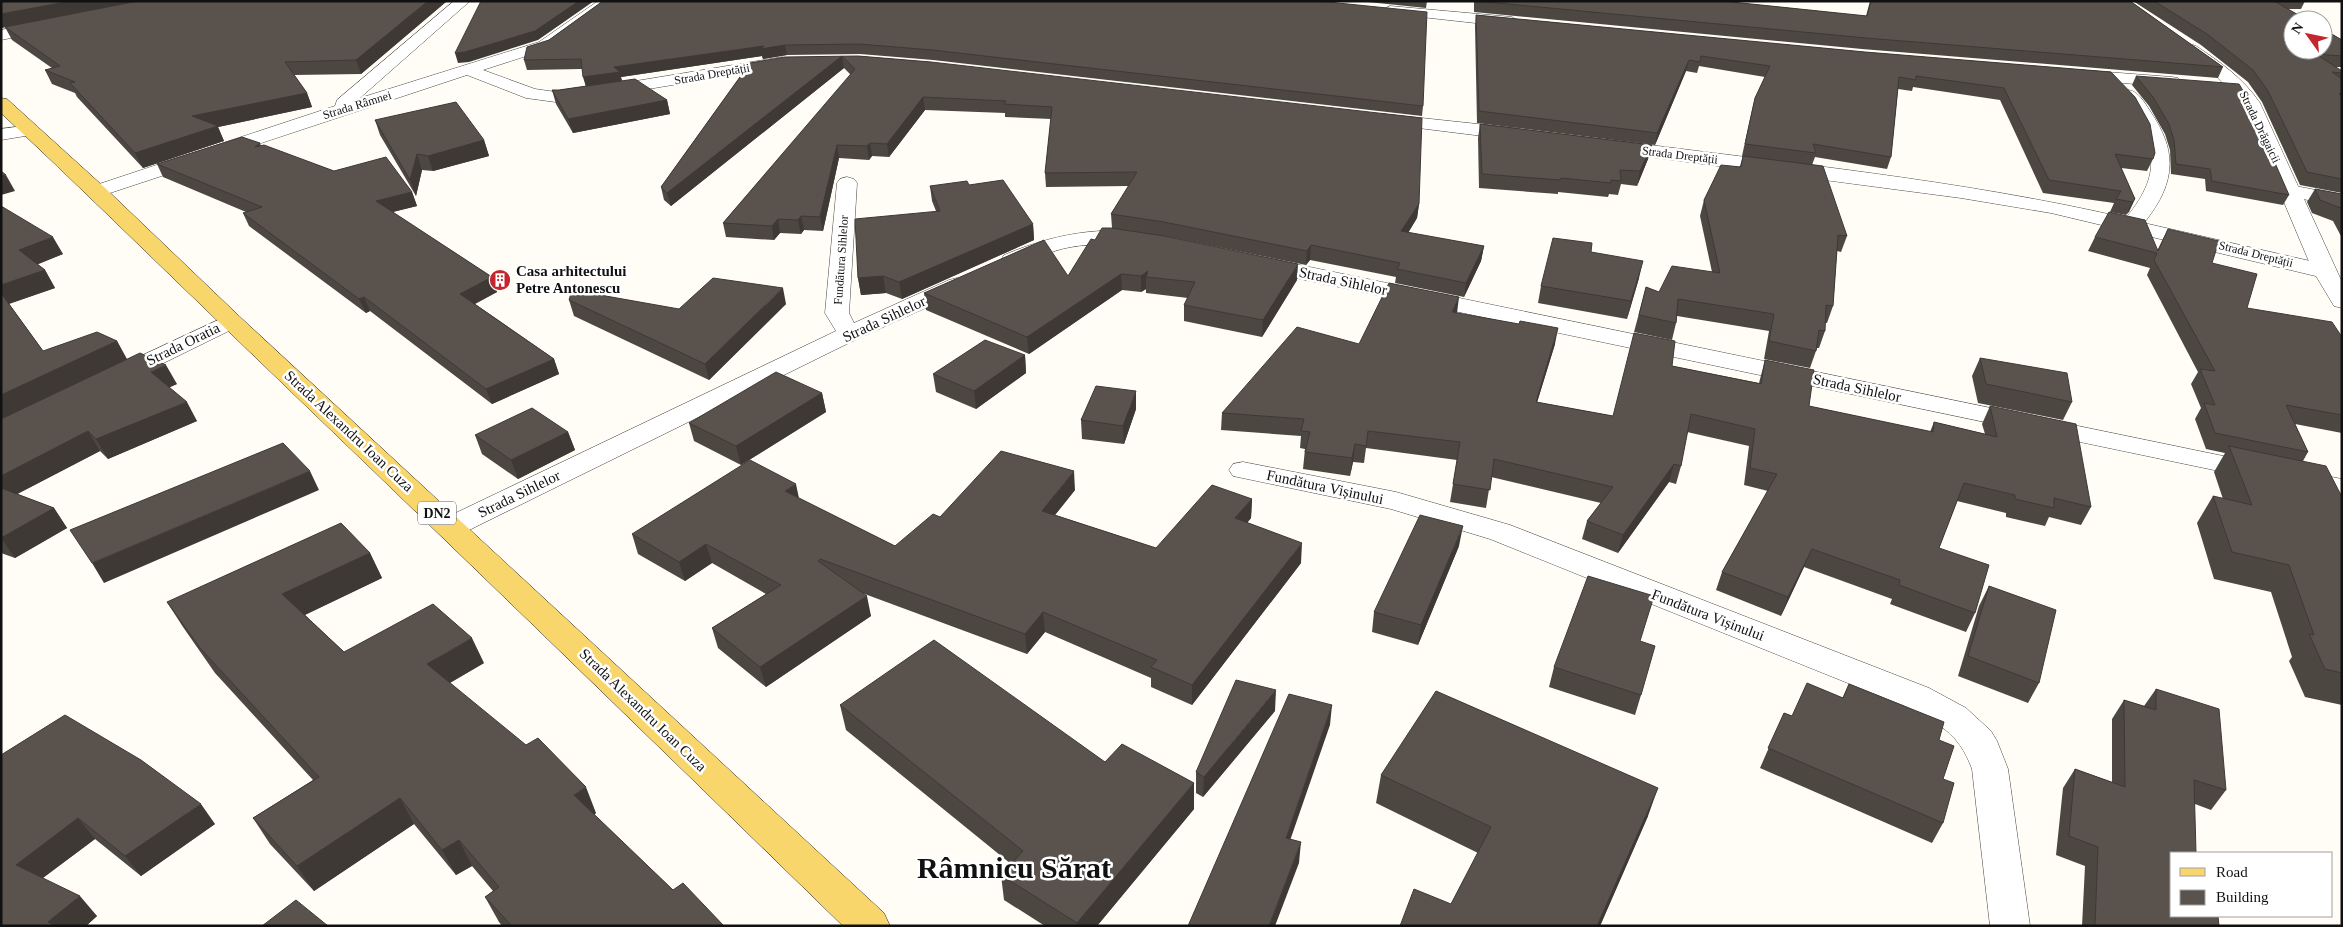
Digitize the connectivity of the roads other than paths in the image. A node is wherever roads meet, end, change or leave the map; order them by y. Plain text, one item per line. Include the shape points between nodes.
1 (463, 1) edge
2 (608, 1) edge
3 (1377, 9) edge
4 (1524, 23) edge
5 (60, 24) edge
6 (1, 36) edge
7 (2176, 40) edge
8 (796, 61) edge
9 (468, 70) junction
10 (2064, 74) edge
11 (2113, 78) junction
12 (2191, 84) edge
13 (2211, 85) edge
14 (2240, 87) junction
15 (1, 103) edge
16 (334, 112) junction
17 (1364, 116) edge
18 (31, 130) junction
19 (1, 135) edge
20 (1533, 136) edge
21 (1592, 144) edge
22 (846, 183) dead end
23 (97, 191) junction
24 (2290, 191) junction
25 (2342, 200) edge
26 (2132, 224) junction
27 (1155, 242) edge
28 (1242, 260) edge
29 (2324, 271) junction
30 (2342, 302) edge
31 (231, 321) junction
32 (849, 334) junction
33 (98, 385) edge
34 (1243, 470) dead end
35 (2342, 488) edge
36 (451, 527) junction
37 (870, 926) edge
38 (2010, 926) edge

1 - 16 street
2 - 9 street, Strada Râmnei via 545,45
3 - 4 street
5 - 6 street
7 - 14 street, Strada Drăgaicii via 2224,72
8 - 9 street, Strada Dreptății via 563,98 532,94
9 - 16 street, Strada Râmnei
10 - 11 street
11 - 12 street
11 - 26 street via 2143,113 2155,134 2161,164 2153,195
13 - 14 street
14 - 24 street, Strada Drăgaicii via 2251,103
15 - 18 main road, Strada Alexandru Ioan Cuza / DN2
16 - 23 street, Strada Râmnei
17 - 20 street
18 - 19 street
18 - 23 main road, Strada Alexandru Ioan Cuza / DN2
21 - 26 street, Strada Dreptății via 1961,192
22 - 32 street, Fundătura Sihlelor via 837,313
23 - 31 main road, Strada Alexandru Ioan Cuza / DN2
24 - 25 street
24 - 29 street, Strada Drăgaicii
26 - 29 street, Strada Dreptății
27 - 32 street, Strada Sihlelor via 1112,236 1082,237 1039,248
28 - 35 street, Strada Sihlelor
29 - 30 street, Strada Drăgaicii
31 - 33 street, Strada Oratia
31 - 36 main road, Strada Alexandru Ioan Cuza / DN2
32 - 36 street, Strada Sihlelor
34 - 38 street, Fundătura Vișinului via 1396,501 1500,532 1917,697 1954,717 1979,741 1990,768
36 - 37 main road, Strada Alexandru Ioan Cuza / DN2

